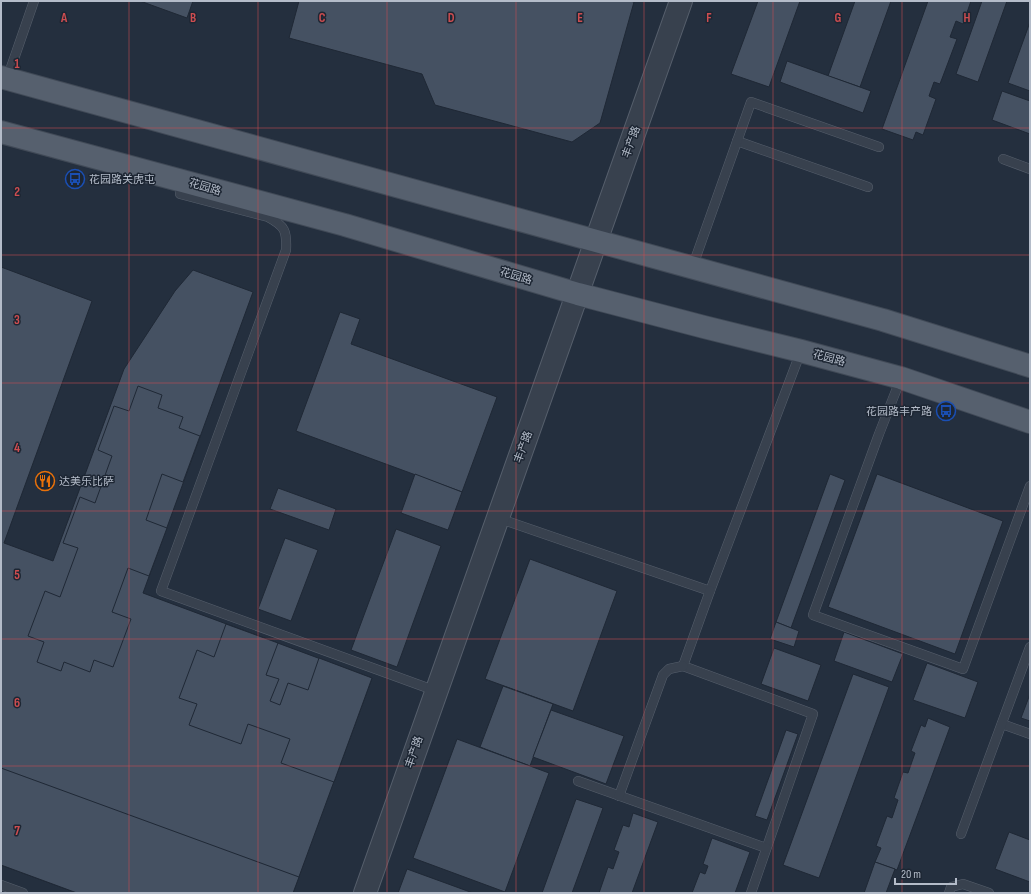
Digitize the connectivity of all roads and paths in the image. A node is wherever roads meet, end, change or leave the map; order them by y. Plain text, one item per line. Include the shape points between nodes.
1 (34, 1) edge
2 (681, 1) edge
3 (4, 78) edge
4 (1, 132) edge
5 (737, 141) junction
6 (879, 147) dead end
7 (1003, 159) dead end
8 (1030, 169) edge
9 (183, 181) junction
10 (868, 188) dead end
11 (596, 241) junction
12 (692, 268) junction
13 (578, 294) junction
14 (801, 351) junction
15 (1030, 366) edge
16 (901, 378) junction
17 (1030, 422) edge
18 (1030, 486) edge
19 (498, 518) junction
20 (710, 591) junction
21 (1030, 646) edge
22 (683, 666) junction
23 (436, 691) junction
24 (1002, 724) junction
25 (1030, 734) edge
26 (578, 781) dead end
27 (619, 796) junction
28 (961, 834) dead end
29 (766, 848) junction
30 (1, 885) edge
31 (23, 893) edge
32 (365, 893) edge
33 (751, 893) edge
34 (949, 893) edge
35 (989, 893) edge

1 - 3 lane
2 - 11 street, 丰产路
3 - 11 main road
4 - 9 main road, 花园路
5 - 6 lane via 751,102
5 - 10 lane
5 - 12 lane
7 - 8 lane
9 - 13 main road, 花园路
9 - 23 lane via 180,194 268,217 280,224 287,236 286,250 161,591
11 - 12 main road
11 - 13 street, 丰产路
12 - 15 main road via 883,320
13 - 14 main road, 花园路
13 - 19 street, 丰产路
14 - 16 main road, 花园路
14 - 20 lane
16 - 17 main road, 花园路
16 - 18 lane via 813,615 963,669
19 - 20 lane
19 - 23 street, 丰产路
20 - 22 lane
21 - 24 lane
22 - 27 lane via 669,669 663,675
22 - 29 lane via 813,714
23 - 32 street, 丰产路
24 - 25 lane
24 - 28 lane
26 - 27 lane
27 - 29 lane
29 - 33 lane
30 - 31 lane
34 - 35 lane via 951,887 963,884

